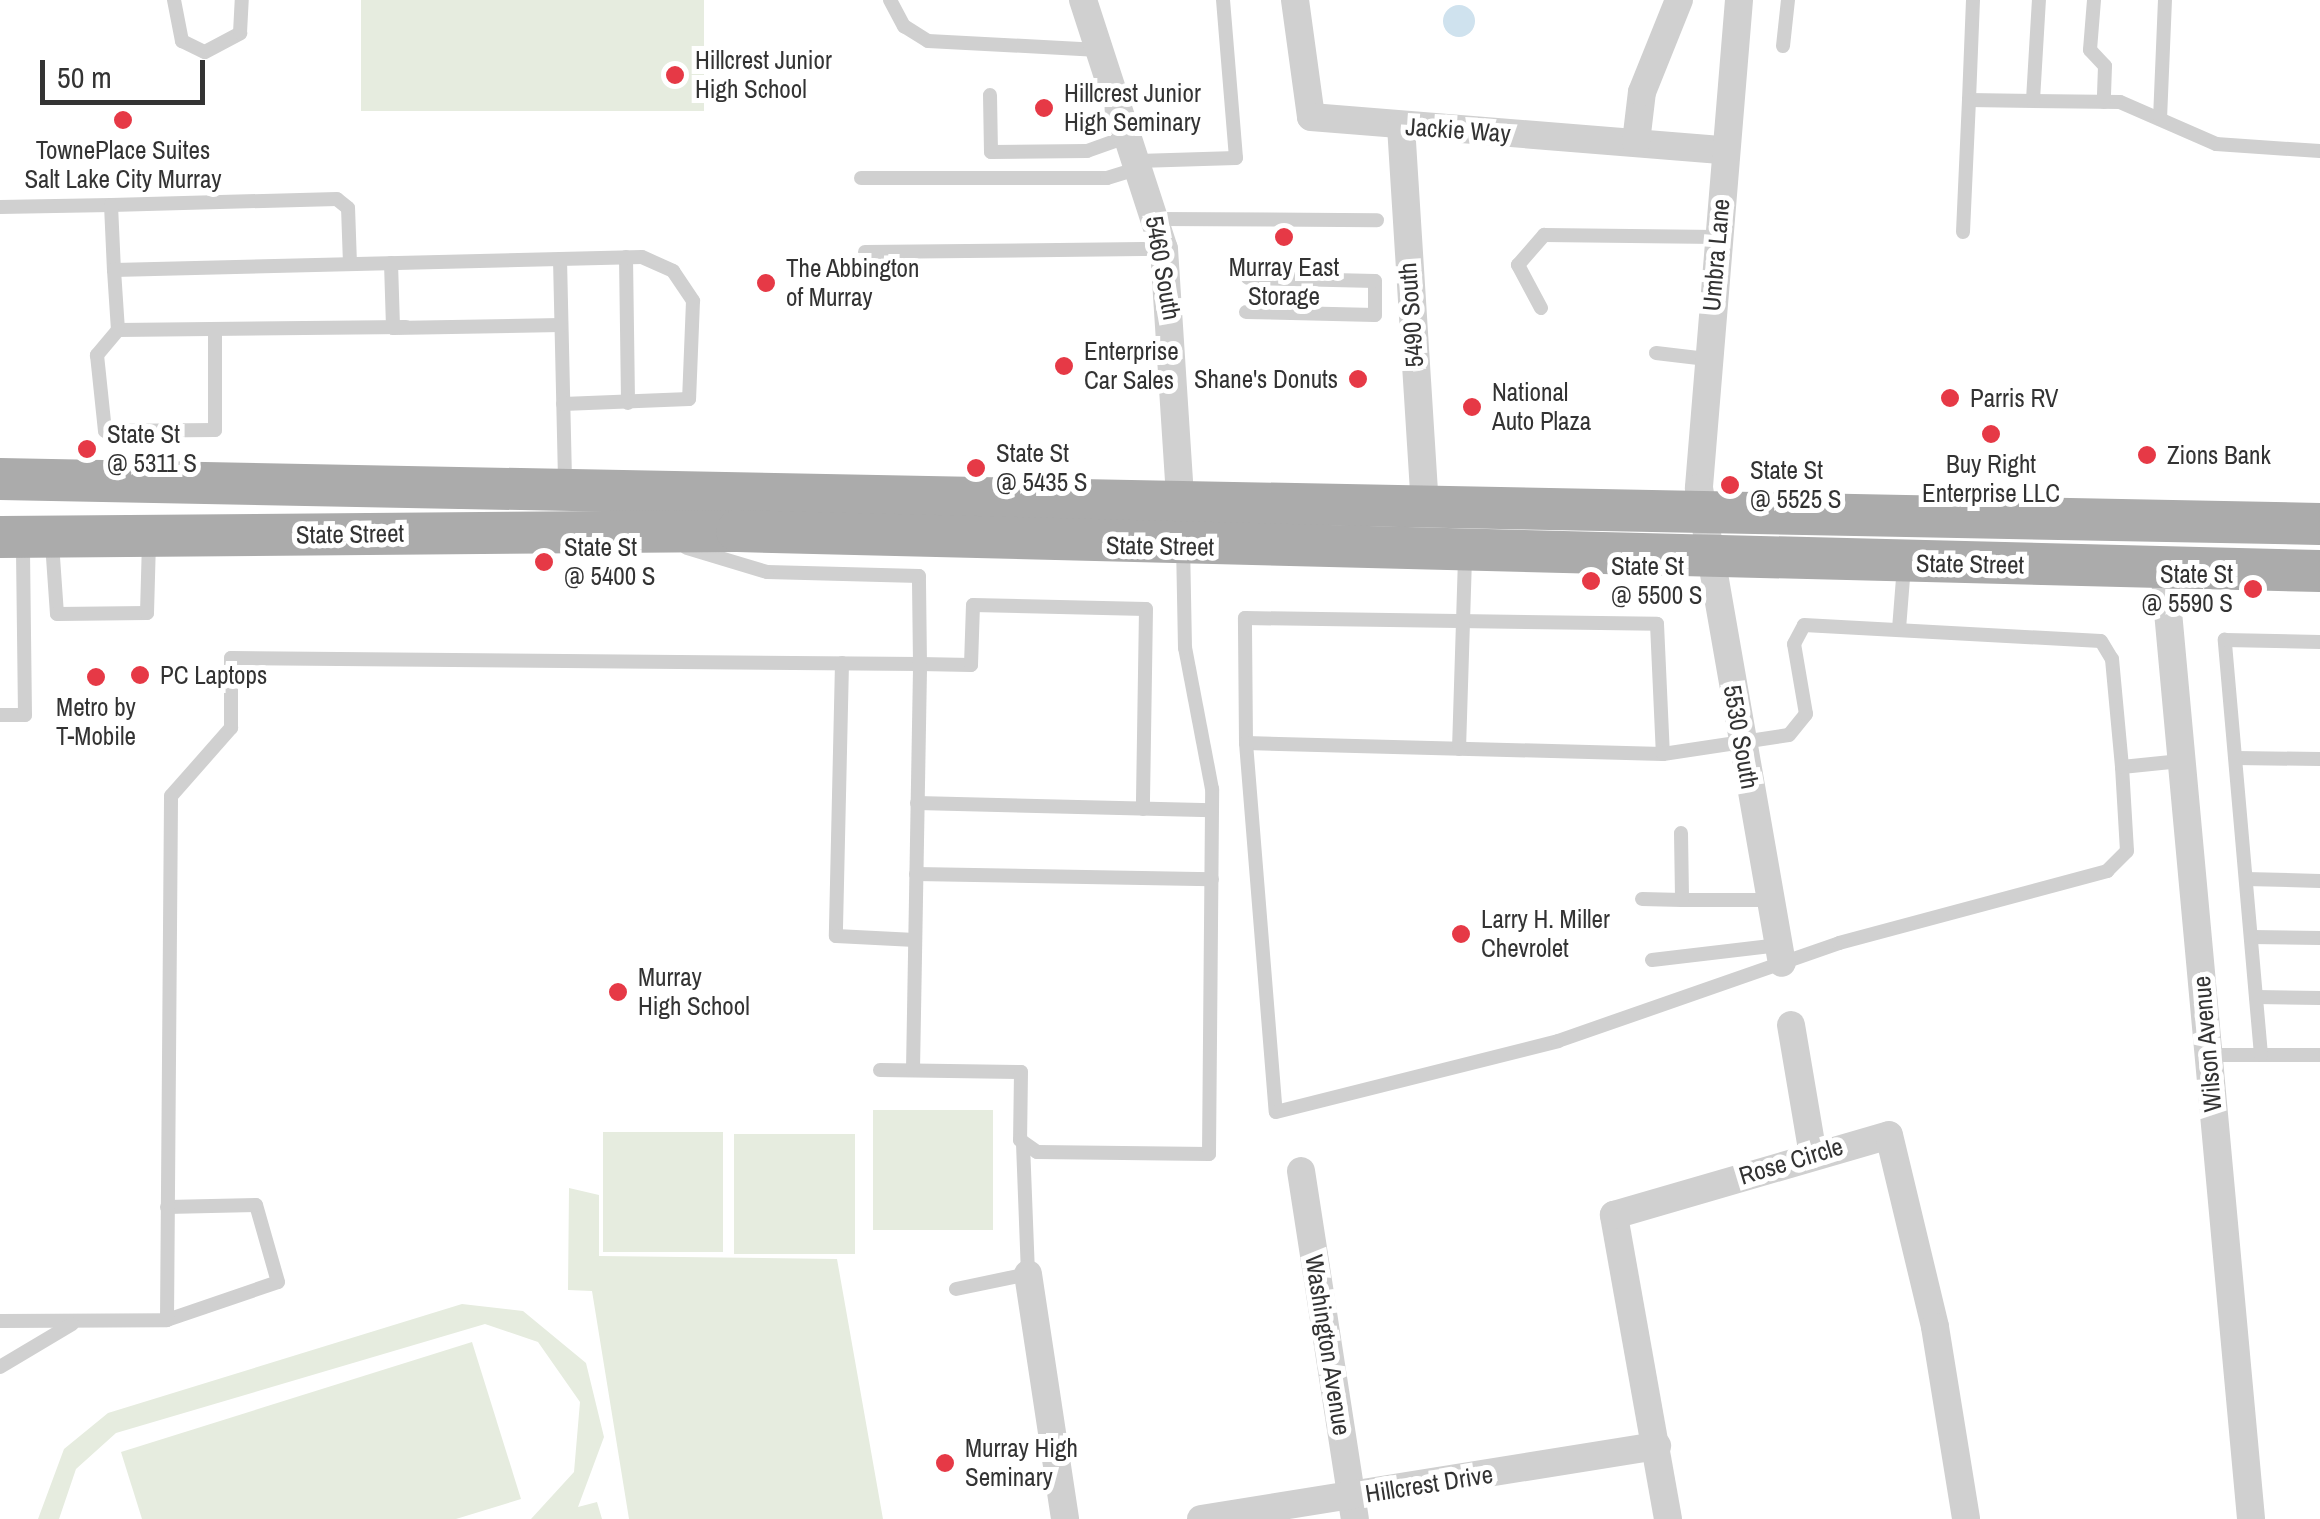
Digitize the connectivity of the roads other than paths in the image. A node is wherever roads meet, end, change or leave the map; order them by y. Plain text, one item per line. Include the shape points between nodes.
1 (174, 0) edge
2 (242, 0) edge
3 (890, 0) edge
4 (1083, 0) edge
5 (1223, 0) edge
6 (1295, 0) edge
7 (1679, 0) edge
8 (1739, 0) edge
9 (1788, 0) edge
10 (1973, 0) edge
11 (2039, 0) edge
12 (2094, 0) edge
13 (2166, 0) edge
14 (1783, 46) dead end
15 (1099, 50) junction
16 (990, 95) dead end
17 (1969, 100) junction
18 (2034, 100) junction
19 (2104, 102) junction
20 (2160, 119) junction
21 (1401, 126) junction
22 (1636, 142) junction
23 (1724, 150) junction
24 (2320, 151) edge
25 (1136, 155) junction
26 (861, 178) dead end
27 (112, 205) junction
28 (0, 207) edge
29 (1157, 219) junction
30 (1377, 220) dead end
31 (1964, 232) dead end
32 (1718, 237) junction
33 (1164, 249) junction
34 (865, 252) dead end
35 (626, 257) junction
36 (560, 259) junction
37 (391, 262) junction
38 (350, 264) junction
39 (114, 270) junction
40 (1248, 278) dead end
41 (1541, 308) dead end
42 (1246, 312) dead end
43 (561, 325) junction
44 (393, 328) junction
45 (215, 329) junction
46 (118, 330) junction
47 (1656, 352) dead end
48 (1708, 359) junction
49 (628, 403) junction
50 (563, 404) junction
51 (0, 478) edge
52 (565, 488) junction
53 (1180, 499) junction
54 (1424, 504) junction
55 (1702, 510) junction
56 (2320, 524) edge
57 (25, 537) edge
58 (149, 537) junction
59 (1182, 546) junction
60 (1466, 552) junction
61 (919, 556) junction
62 (1709, 558) junction
63 (1904, 562) junction
64 (2164, 568) junction
65 (2320, 572) edge
66 (1464, 624) junction
67 (1899, 629) junction
68 (2320, 642) edge
69 (842, 663) junction
70 (920, 664) junction
71 (0, 715) edge
72 (1246, 743) junction
73 (1743, 747) junction
74 (1459, 748) junction
75 (1662, 754) junction
76 (2236, 758) junction
77 (2320, 759) edge
78 (2180, 760) junction
79 (2122, 767) junction
80 (918, 803) junction
81 (1143, 808) junction
82 (1212, 810) junction
83 (1681, 833) dead end
84 (916, 874) junction
85 (1212, 879) junction
86 (2246, 880) junction
87 (2320, 881) edge
88 (1642, 900) dead end
89 (1682, 900) junction
90 (1770, 900) junction
91 (2251, 937) junction
92 (2320, 938) edge
93 (915, 940) junction
94 (1780, 954) junction
95 (1652, 960) dead end
96 (2256, 997) junction
97 (2320, 998) edge
98 (1791, 1025) dead end
99 (2261, 1054) junction
100 (2208, 1055) junction
101 (2320, 1056) edge
102 (880, 1070) dead end
103 (913, 1070) junction
104 (1023, 1142) junction
105 (1813, 1155) junction
106 (1302, 1171) dead end
107 (167, 1206) junction
108 (1028, 1274) junction
109 (956, 1289) dead end
110 (167, 1320) junction
111 (0, 1321) edge
112 (72, 1324) junction
113 (0, 1367) edge
114 (1657, 1446) junction
115 (1353, 1508) edge
116 (1065, 1519) edge
117 (1201, 1519) edge
118 (1668, 1519) edge
119 (1966, 1519) edge
120 (2251, 1519) edge

1 - 2 lane via 182,41 206,52 240,33
3 - 15 lane via 904,26 928,40
4 - 15 street, 5460 South
5 - 25 lane via 1236,158
6 - 21 street, Jackie Way via 1310,117
7 - 22 street via 1642,92
8 - 23 street, Umbra Lane
9 - 14 lane
10 - 17 lane
11 - 18 lane
12 - 19 lane via 2090,50 2105,66
13 - 20 lane
15 - 25 street, 5460 South
16 - 25 lane via 990,152
17 - 18 lane
17 - 31 lane
18 - 19 lane
19 - 20 lane
20 - 24 lane via 2216,144
21 - 22 street, Jackie Way
21 - 54 street, 5490 South
22 - 23 street, Jackie Way
23 - 32 street, Umbra Lane
25 - 26 lane via 1108,178
25 - 29 street, 5460 South
27 - 28 lane
27 - 38 lane via 337,199 348,208
27 - 39 lane
29 - 30 lane
29 - 33 street, 5460 South
32 - 41 lane via 1544,236 1518,265
32 - 48 street, Umbra Lane
33 - 34 lane
33 - 53 street, 5460 South
35 - 36 lane
35 - 49 lane
35 - 49 lane via 673,271 693,300 694,392 678,402
36 - 37 lane
36 - 43 lane
37 - 38 lane
37 - 44 lane
38 - 39 lane
39 - 46 lane
40 - 42 lane via 1375,280 1376,315
43 - 44 lane
43 - 50 lane
44 - 45 lane
45 - 46 lane
45 - 46 lane via 214,430 105,431 97,355
47 - 48 lane
48 - 55 street, Umbra Lane
49 - 50 lane
50 - 52 lane
51 - 52 main road, State Street
52 - 53 main road, State Street
53 - 54 main road, State Street
53 - 59 street, 5460 South
54 - 55 main road, State Street
55 - 56 main road, State Street
55 - 62 street, 5530 South
57 - 58 main road, State Street
57 - 58 lane via 56,614 146,613
57 - 71 lane via 25,715
58 - 61 main road, State Street via 633,531
59 - 60 main road, State Street
59 - 61 main road, State Street
59 - 82 lane via 1185,648
60 - 62 main road, State Street
60 - 66 lane
61 - 70 lane
62 - 63 main road, State Street
62 - 73 street, 5530 South
63 - 64 main road, State Street
63 - 67 lane
64 - 65 main road, State Street
64 - 78 street, Wilson Avenue
66 - 72 lane via 1245,618
66 - 74 lane
66 - 75 lane via 1656,624
67 - 73 lane via 1799,626 1806,714 1780,741
67 - 79 lane via 2101,641 2112,658
68 - 76 lane via 2225,640
69 - 70 lane
69 - 93 lane via 836,936
69 - 107 lane via 231,658 231,728 171,796
70 - 80 lane
70 - 81 lane via 970,665 973,605 1146,609
72 - 74 lane
72 - 94 lane via 1276,1112 1558,1040
73 - 75 lane
73 - 90 street, 5530 South
74 - 75 lane
76 - 77 lane
76 - 86 lane
78 - 79 lane
78 - 100 street, Wilson Avenue
79 - 94 lane via 2127,851 2107,871
80 - 81 lane
80 - 84 lane
81 - 82 lane
82 - 85 lane
83 - 89 lane
84 - 85 lane
84 - 93 lane
85 - 104 lane via 1209,1154 1037,1152
86 - 87 lane
86 - 91 lane
88 - 89 lane
89 - 90 lane
90 - 94 street, 5530 South
91 - 92 lane
91 - 96 lane
93 - 103 lane
94 - 95 lane
96 - 97 lane
96 - 99 lane
98 - 105 street
99 - 100 lane
99 - 101 lane
100 - 120 street, Wilson Avenue
102 - 103 lane
103 - 104 lane via 1020,1072
104 - 108 lane
105 - 114 street, Rose Circle via 1614,1215
105 - 119 street, Rose Circle via 1889,1136 1935,1327
106 - 115 street, Washington Avenue
107 - 110 lane
107 - 110 lane via 256,1205 278,1282
108 - 109 lane
108 - 116 street
110 - 112 lane
111 - 112 lane
112 - 113 lane via 28,1358
114 - 115 street, Hillcrest Drive
114 - 118 street, Rose Circle
115 - 117 street, Hillcrest Drive

